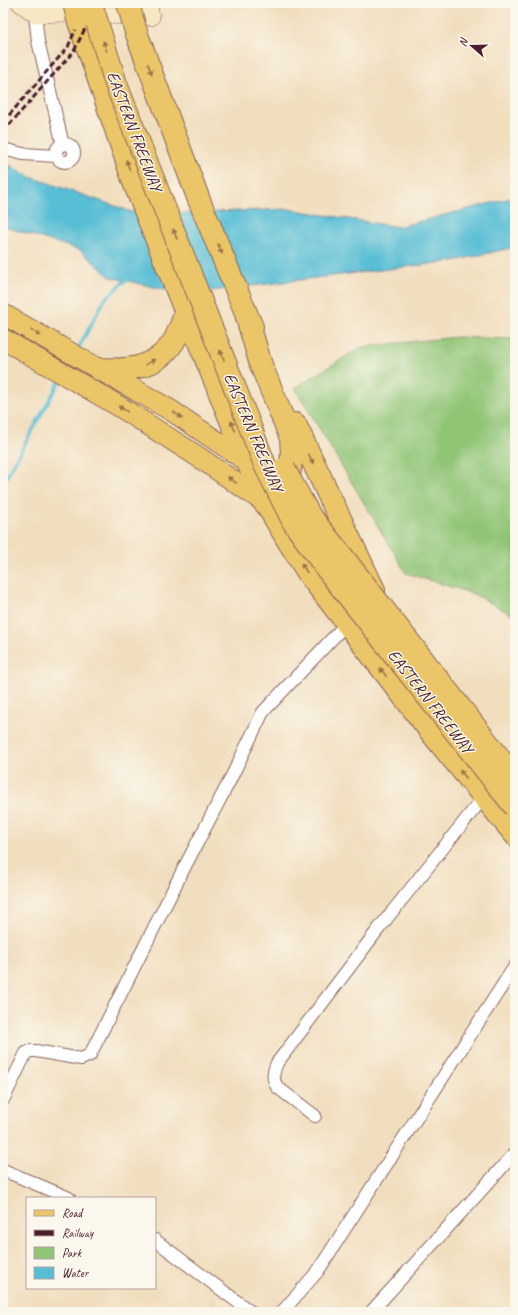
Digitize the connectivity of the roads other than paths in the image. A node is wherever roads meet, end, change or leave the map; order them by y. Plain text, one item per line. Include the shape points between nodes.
1 (20, 3) edge
2 (106, 3) edge
3 (128, 3) edge
4 (34, 8) edge
5 (81, 8) edge
6 (145, 17) edge
7 (3, 149) edge
8 (184, 308) junction
9 (3, 314) edge
10 (246, 314) junction
11 (3, 339) edge
12 (84, 361) junction
13 (248, 462) junction
14 (287, 490) junction
15 (264, 502) junction
16 (346, 624) junction
17 (383, 626) junction
18 (515, 778) edge
19 (515, 783) edge
20 (483, 798) junction
21 (515, 807) edge
22 (515, 836) edge
23 (515, 966) edge
24 (3, 1100) edge
25 (315, 1116) dead end
26 (515, 1153) edge
27 (3, 1170) edge
28 (67, 1197) edge
29 (156, 1241) edge
30 (251, 1312) edge
31 (282, 1312) edge
32 (371, 1312) edge

1 - 4 street
2 - 18 highway, EASTERN FREEWAY, bridge via 131,82 279,458 297,493 310,516
3 - 6 highway, bridge
4 - 6 street via 64,13
4 - 7 street via 38,41 63,145 71,147 73,157 66,162 60,161 57,156 23,154
8 -> 5 highway via 130,170
21 -> 5 highway, EASTERN FREEWAY, bridge via 326,568 294,523 265,465 116,84
6 -> 10 highway via 199,200
12 -> 8 highway via 127,370 155,360 174,342
13 -> 8 highway
9 -> 12 main road
10 - 14 highway via 261,364 291,438 292,454
10 -> 17 highway via 298,432 379,598
15 -> 11 main road via 160,432
12 -> 13 main road via 172,411
13 - 14 main road
13 - 15 highway
14 - 15 highway
14 - 17 main road
16 -> 15 main road via 310,576
20 -> 16 main road
16 - 24 street via 263,712 90,1055 81,1059 36,1051 26,1053
17 - 19 main road via 458,722
20 - 22 main road
20 - 25 street via 380,927 277,1063 273,1080 277,1087
23 - 31 street via 318,1271
26 - 32 street
27 - 28 street
29 - 30 street

